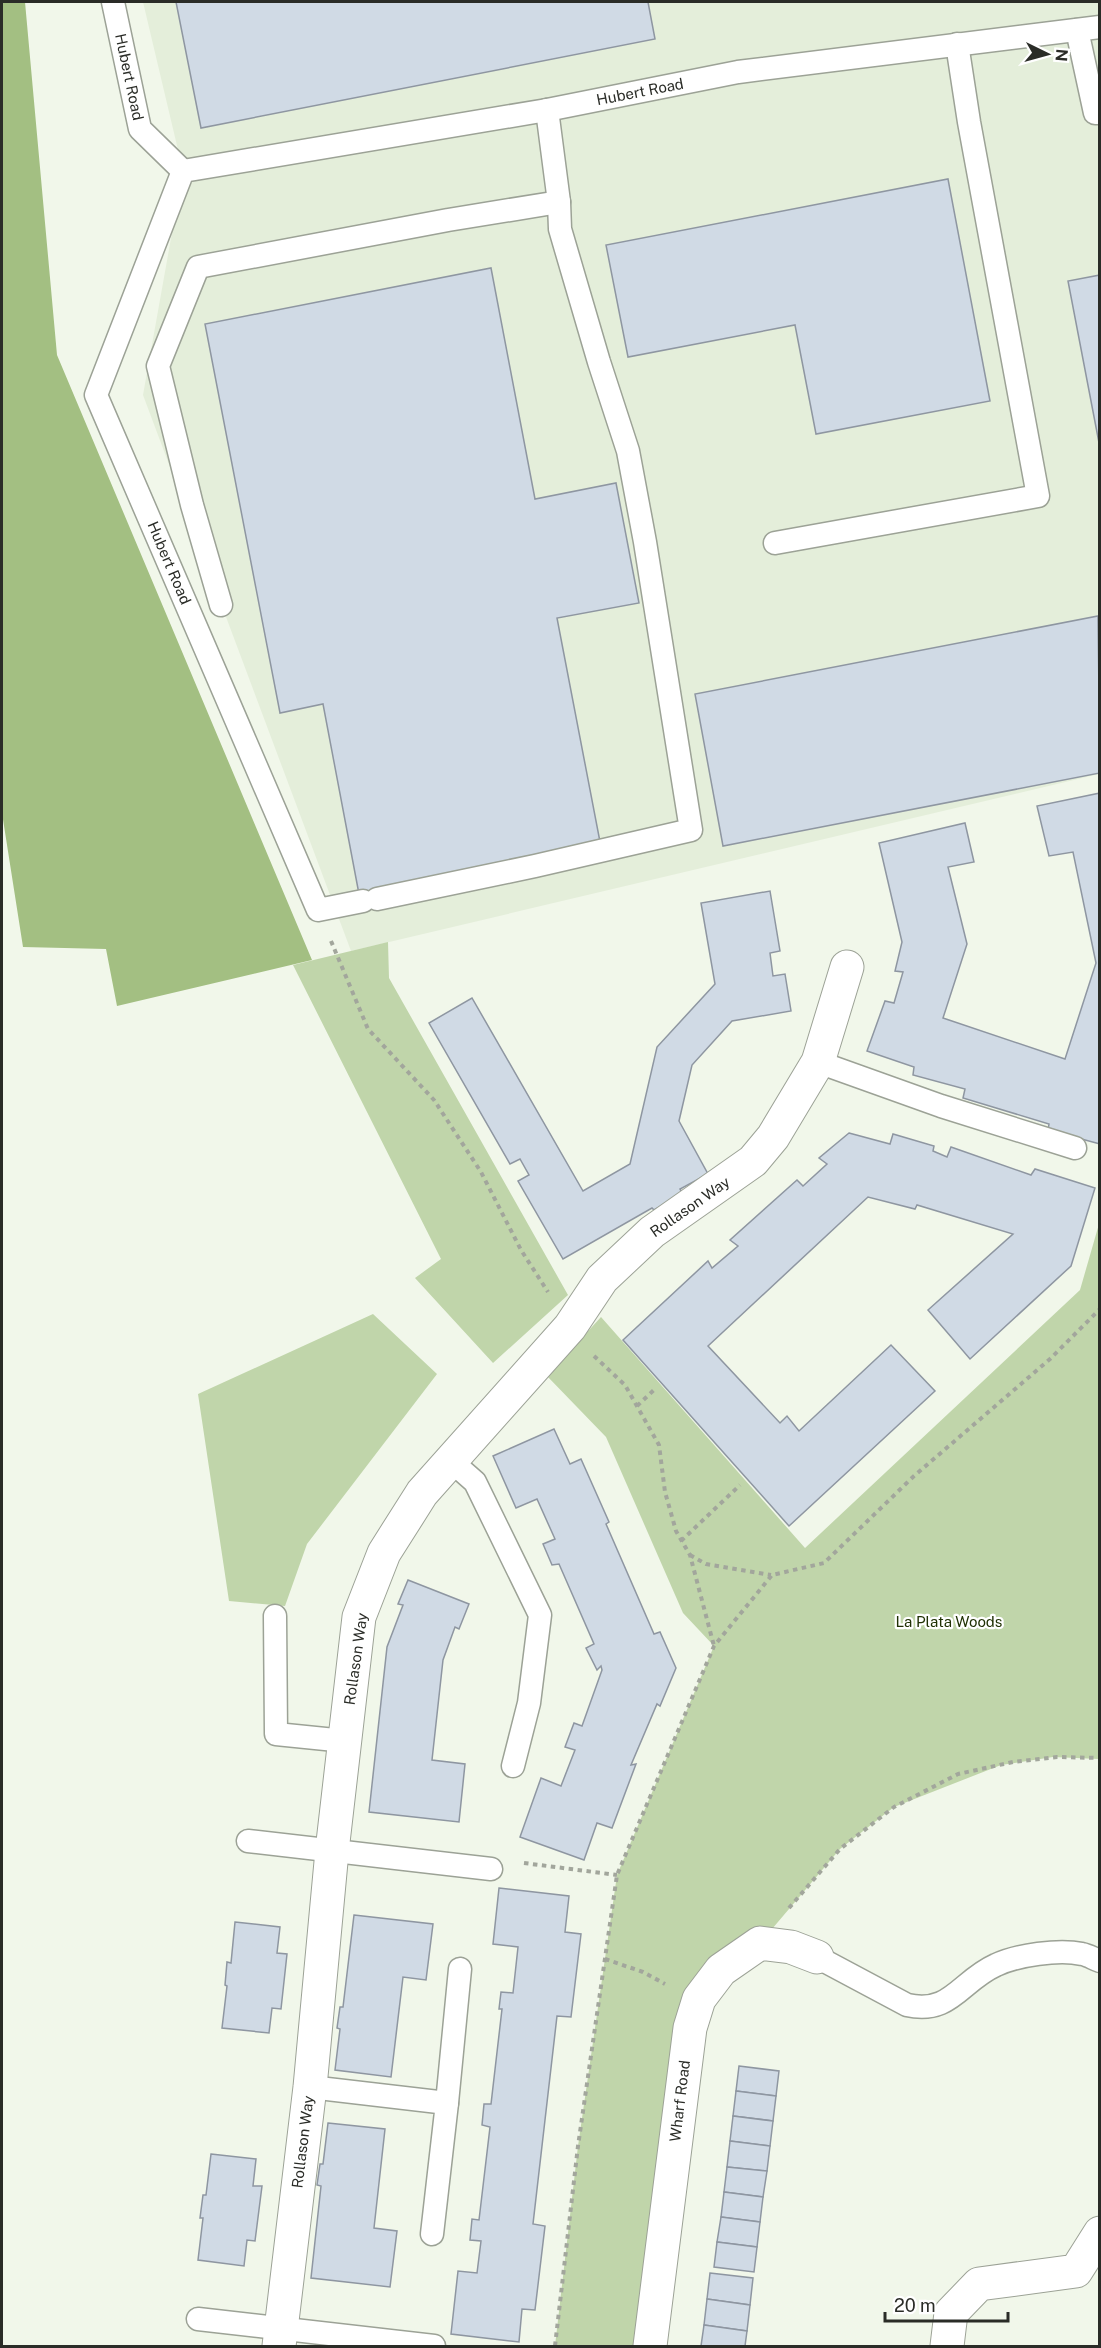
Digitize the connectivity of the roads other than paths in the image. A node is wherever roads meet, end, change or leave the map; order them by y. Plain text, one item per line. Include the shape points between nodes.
1 (113, 2) edge
2 (1100, 27) edge
3 (1077, 30) junction
4 (957, 44) junction
5 (547, 110) junction
6 (1100, 113) edge
7 (183, 171) junction
8 (559, 202) junction
9 (776, 543) dead end
10 (221, 605) dead end
11 (847, 967) dead end
12 (818, 1062) junction
13 (1075, 1148) dead end
14 (450, 1460) junction
15 (275, 1616) dead end
16 (345, 1742) junction
17 (513, 1766) dead end
18 (248, 1841) dead end
19 (332, 1851) junction
20 (490, 1869) road end
21 (817, 1957) joint
22 (1100, 1961) edge
23 (460, 1969) dead end
24 (310, 2087) junction
25 (447, 2103) junction
26 (1100, 2233) edge
27 (432, 2234) dead end
28 (198, 2319) dead end
29 (280, 2337) edge
30 (434, 2346) edge
31 (650, 2346) edge
32 (947, 2346) edge

1 - 7 lane, Hubert Road via 140,129
2 - 3 lane, Hubert Road
3 - 4 lane, Hubert Road
3 - 6 lane via 1095,113
4 - 5 lane, Hubert Road via 738,72
4 - 9 lane via 1038,496
5 - 7 lane, Hubert Road
5 - 8 lane
7 - 8 lane, Hubert Road via 96,395 318,910 535,867 691,830 628,451 560,229
8 - 10 lane via 198,267 158,366
11 - 12 street, Rollason Way
12 - 13 lane via 940,1106
12 - 14 street, Rollason Way via 773,1137 753,1161 652,1232 602,1279 570,1326
14 - 16 street, Rollason Way via 422,1493 384,1553 359,1617
14 - 17 lane via 475,1482 540,1615 529,1703
15 - 16 lane via 276,1734
16 - 19 street, Rollason Way
18 - 19 lane
19 - 20 lane
19 - 24 street, Rollason Way
21 - 22 lane via 907,2005 923,2008 945,2003 964,1985 996,1965 1034,1954 1082,1954
21 - 31 street, Wharf Road via 791,1947 760,1943 721,1970 699,1999 690,2028
23 - 25 lane
24 - 25 lane
24 - 29 street, Rollason Way
25 - 27 lane
26 - 32 street via 1076,2271 980,2284 951,2313
28 - 29 lane
29 - 30 lane

